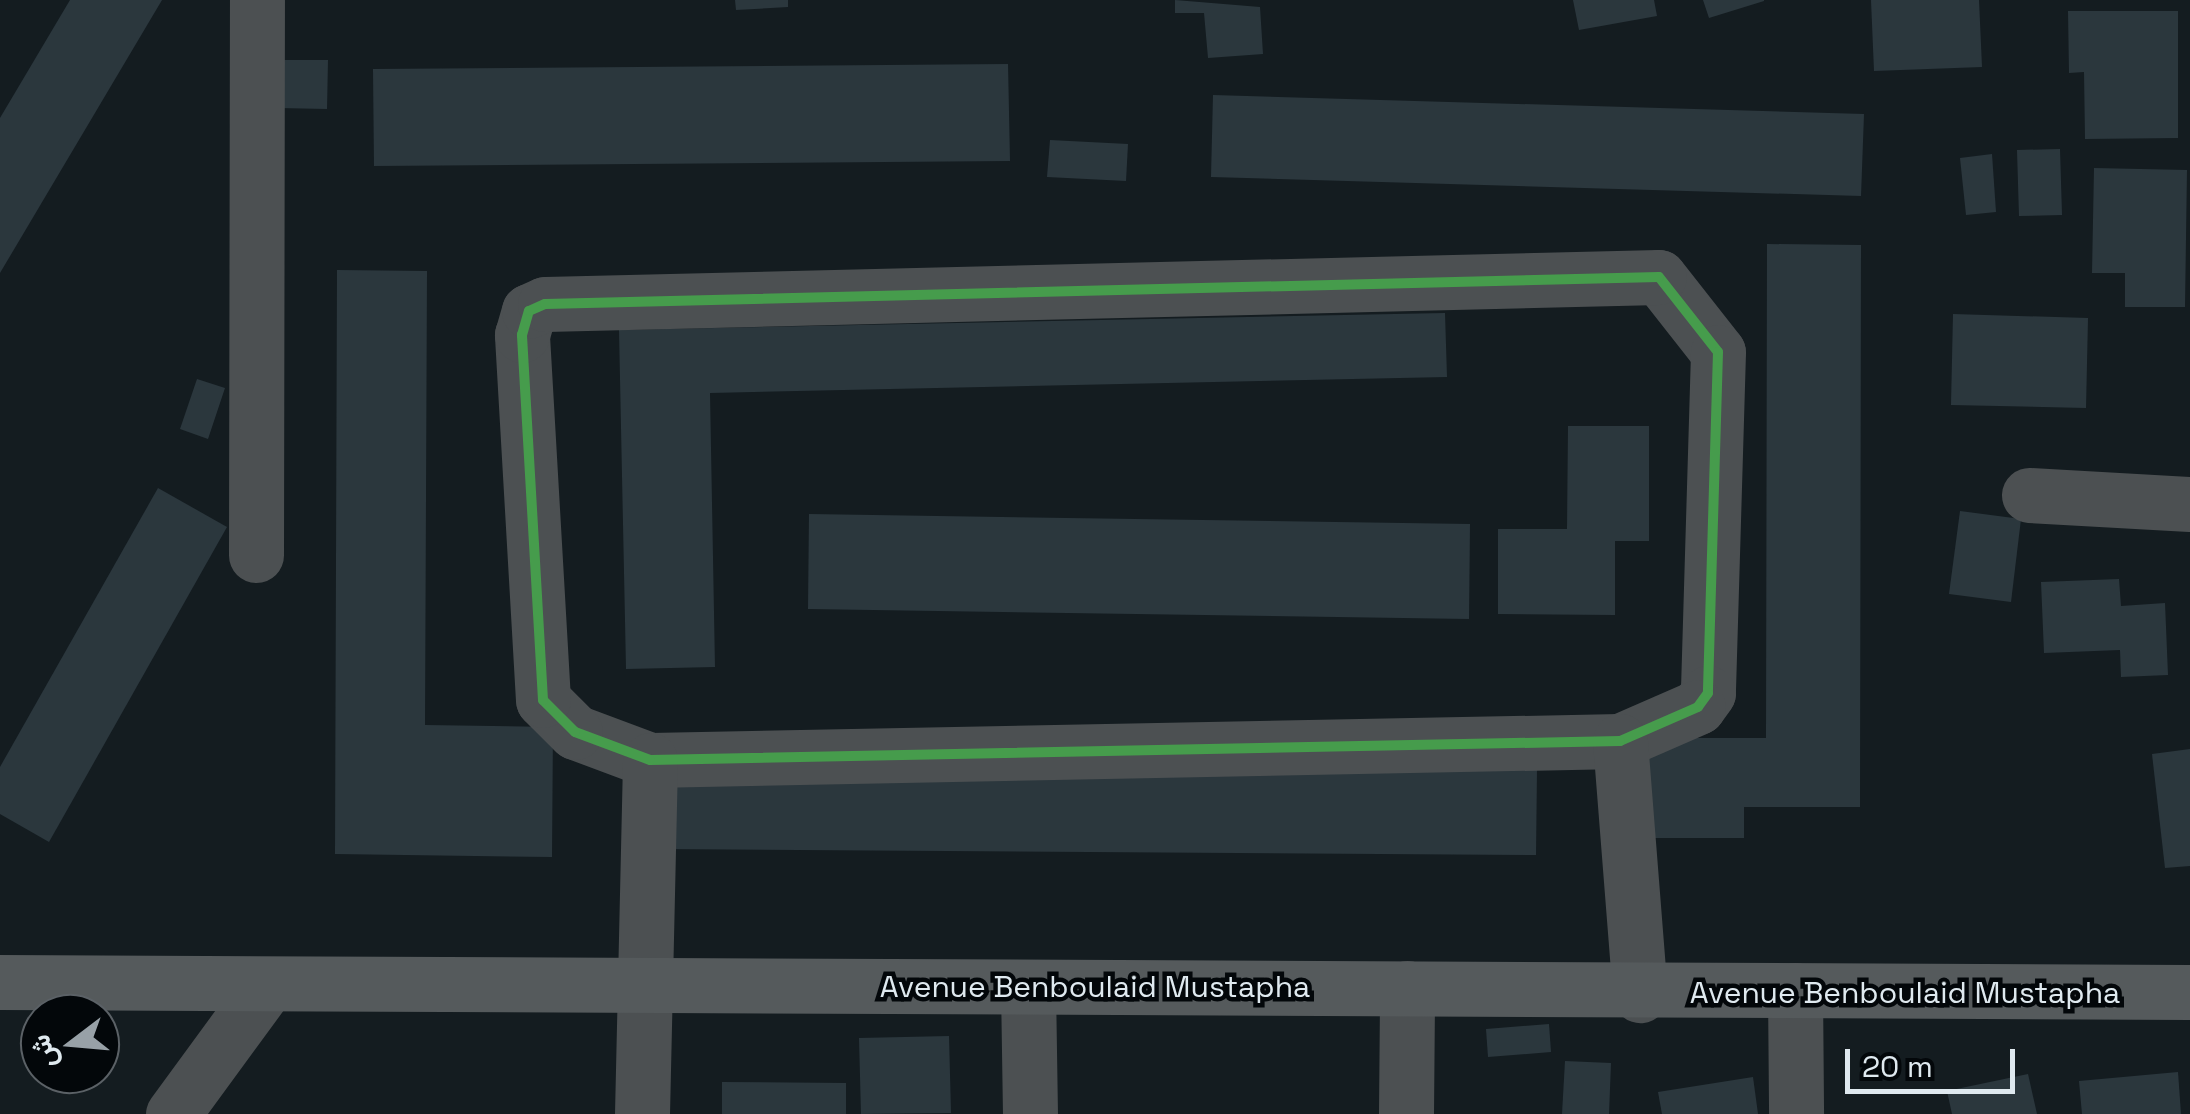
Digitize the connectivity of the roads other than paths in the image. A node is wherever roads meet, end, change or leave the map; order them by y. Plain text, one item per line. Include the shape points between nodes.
1 (258, 0) edge
2 (2029, 494) dead end
3 (2190, 504) edge
4 (256, 555) dead end
5 (1620, 742) junction
6 (650, 760) junction
7 (0, 982) edge
8 (268, 984) junction
9 (641, 985) junction
10 (1028, 987) junction
11 (1407, 988) junction
12 (1795, 990) junction
13 (2190, 992) edge
14 (1640, 995) junction
15 (177, 1113) edge
16 (642, 1114) edge
17 (1030, 1114) edge
18 (1406, 1114) edge
19 (1796, 1114) edge

1 - 4 street
2 - 3 street
5 - 6 street
5 - 6 street via 1692,710 1708,693 1718,352 1659,277 545,304 528,311 522,335 538,682 575,732
5 - 14 street
6 - 9 street
7 - 8 main road, Avenue Benboulaid Mustapha
8 - 9 main road, Avenue Benboulaid Mustapha
8 - 15 street
9 - 10 main road, Avenue Benboulaid Mustapha
9 - 16 street
10 - 11 main road, Avenue Benboulaid Mustapha
10 - 17 street
11 - 14 main road, Avenue Benboulaid Mustapha
11 - 18 street
12 - 13 main road, Avenue Benboulaid Mustapha
12 - 14 main road, Avenue Benboulaid Mustapha
12 - 19 street

